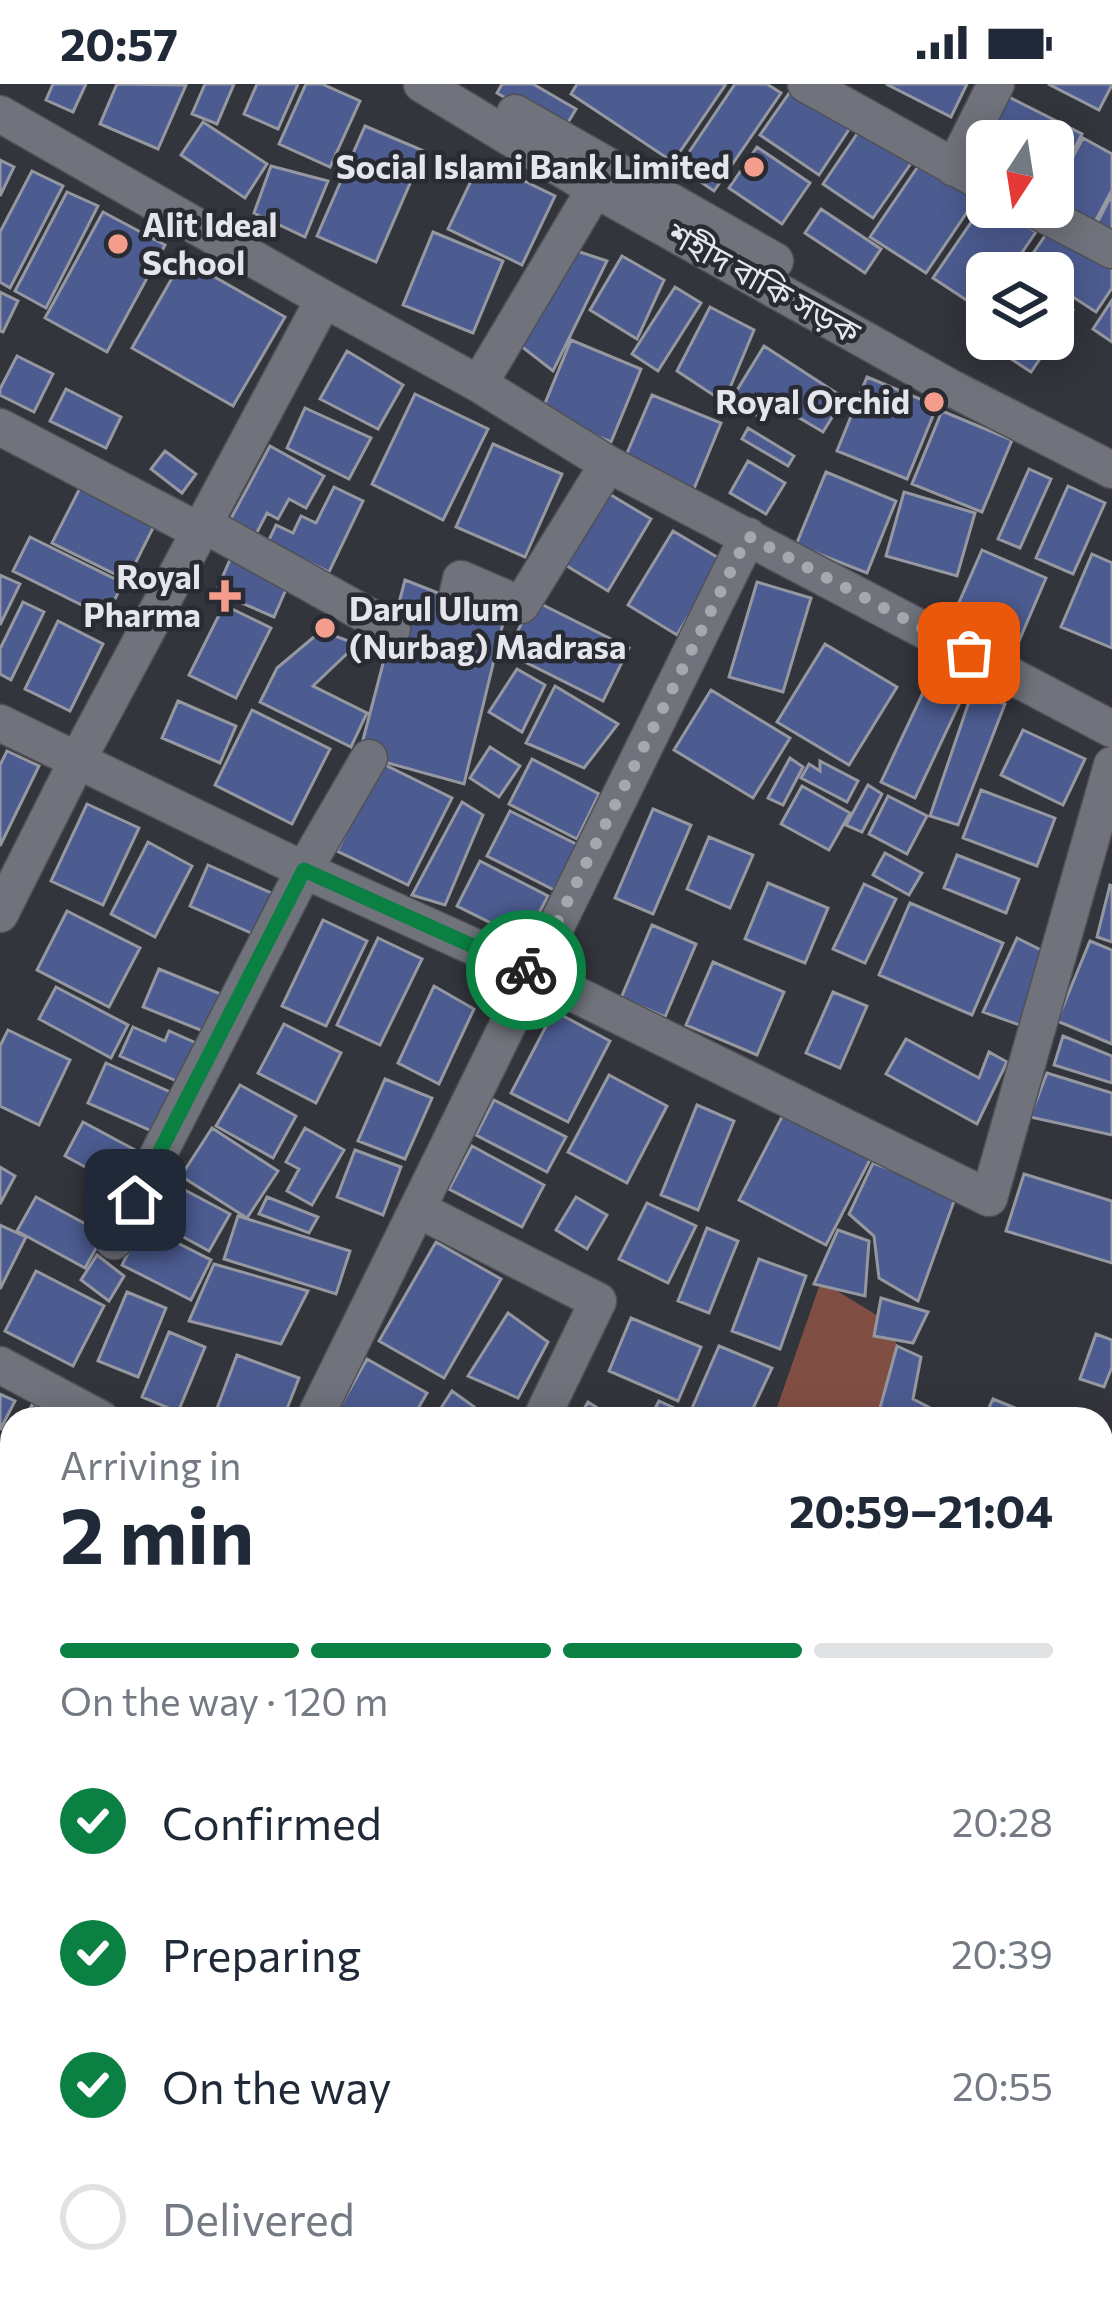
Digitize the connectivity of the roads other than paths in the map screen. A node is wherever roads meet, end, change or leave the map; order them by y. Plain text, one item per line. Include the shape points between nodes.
1 (422, 84) edge
2 (466, 84) edge
3 (806, 84) edge
4 (996, 84) edge
5 (0, 114) edge
6 (953, 168) junction
7 (966, 174) edge
8 (595, 189) junction
9 (1070, 228) edge
10 (1112, 250) edge
11 (324, 299) junction
12 (479, 383) junction
13 (0, 427) edge
14 (1112, 450) edge
15 (608, 464) junction
16 (1112, 470) edge
17 (203, 529) junction
18 (748, 536) junction
19 (456, 601) dead end
20 (392, 629) dead end
21 (0, 723) edge
22 (1112, 729) edge
23 (369, 758) dead end
24 (79, 759) junction
25 (1112, 765) edge
26 (304, 870) junction
27 (0, 914) edge
28 (532, 973) junction
29 (417, 1209) junction
30 (114, 1241) dead end
31 (0, 1365) edge
32 (79, 1407) edge
33 (320, 1407) edge
34 (547, 1407) edge

1 - 8 street, শহীদ বাকি সড়ক
2 - 14 street, শহীদ বাকি সড়ক
3 - 6 street
4 - 6 street
5 - 11 street
6 - 7 street
8 - 12 street
8 - 16 street, শহীদ বাকি সড়ক
9 - 10 street
11 - 12 street
11 - 17 street
12 - 15 street
13 - 17 street
15 - 18 street
15 - 19 street via 521,605 461,579
17 - 20 street
17 - 24 street
18 - 22 street
18 - 28 street
21 - 24 street
23 - 26 street
24 - 26 street
24 - 27 street
25 - 28 street via 989,1198
26 - 28 street
26 - 30 street
28 - 29 street
29 - 33 street
29 - 34 street via 598,1301
31 - 32 street

